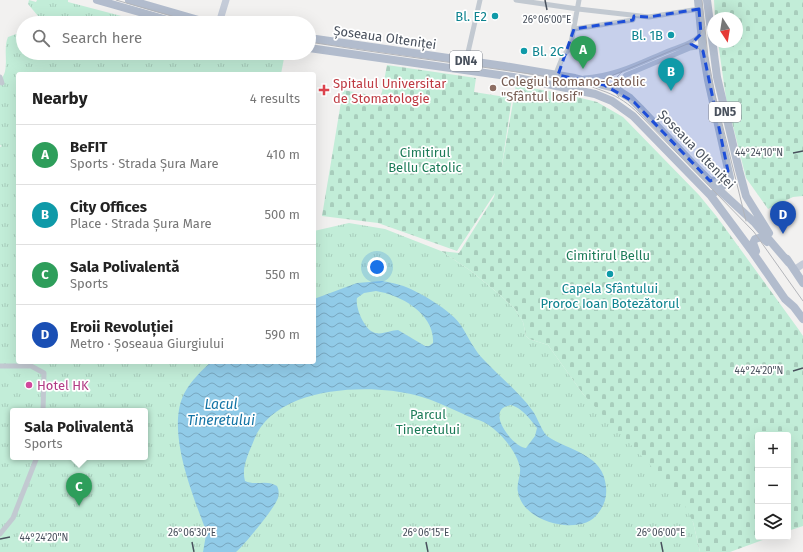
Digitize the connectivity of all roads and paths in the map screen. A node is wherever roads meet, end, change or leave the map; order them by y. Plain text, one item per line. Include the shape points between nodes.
1 (98, 0) edge
2 (130, 0) edge
3 (226, 0) edge
4 (480, 0) edge
5 (516, 0) edge
6 (579, 0) edge
7 (698, 0) edge
8 (707, 0) edge
9 (578, 9) junction
10 (699, 9) junction
11 (154, 16) edge
12 (185, 16) edge
13 (221, 16) edge
14 (634, 16) junction
15 (574, 29) junction
16 (701, 34) junction
17 (316, 39) edge
18 (686, 44) junction
19 (316, 49) edge
20 (700, 49) junction
21 (466, 61) junction
22 (558, 75) junction
23 (0, 77) edge
24 (575, 78) junction
25 (2, 83) dead end
26 (620, 92) junction
27 (728, 171) junction
28 (710, 181) junction
29 (719, 190) junction
30 (711, 196) junction
31 (803, 264) edge
32 (792, 267) junction
33 (764, 268) junction
34 (803, 283) edge
35 (803, 321) edge
36 (0, 366) edge
37 (43, 408) edge
38 (36, 460) edge
39 (0, 534) edge

1 - 11 main road
2 - 12 main road
3 - 13 street
4 - 21 street
5 - 9 street
6 - 9 street
7 - 10 main road, DN5
8 - 32 main road, DN5 via 717,77 744,190
9 - 14 street
9 - 15 street
10 - 14 street via 649,18
10 - 16 main road, DN5
14 - 15 street via 633,20
15 - 22 street via 570,48 563,56
16 - 18 street
16 - 20 main road, DN5
17 - 21 main road, Șoseaua Olteniței / DN4
18 - 20 street
18 - 24 street via 626,69 595,77
19 - 30 main road, Șoseaua Olteniței / DN4 via 513,77 595,94 631,113
20 - 26 street via 690,48 626,75 620,82
20 - 27 main road, DN5
21 - 22 main road, Șoseaua Olteniței / DN4
22 - 24 main road, Șoseaua Olteniței / DN4
23 - 25 street
24 - 26 main road, Șoseaua Olteniței / DN4
26 - 28 main road, Șoseaua Olteniței / DN4 via 630,98
27 - 28 main road via 723,178
27 - 29 main road via 729,181
28 - 29 main road, Șoseaua Olteniței / DN4
29 - 30 main road
29 - 32 main road, Șoseaua Olteniței / DN4 via 754,222
30 - 33 main road, Șoseaua Olteniței
31 - 32 street
32 - 33 main road via 765,239 759,237 752,243
32 - 34 main road
33 - 35 main road
36 - 37 street via 31,366 44,373
38 - 39 street via 12,518

